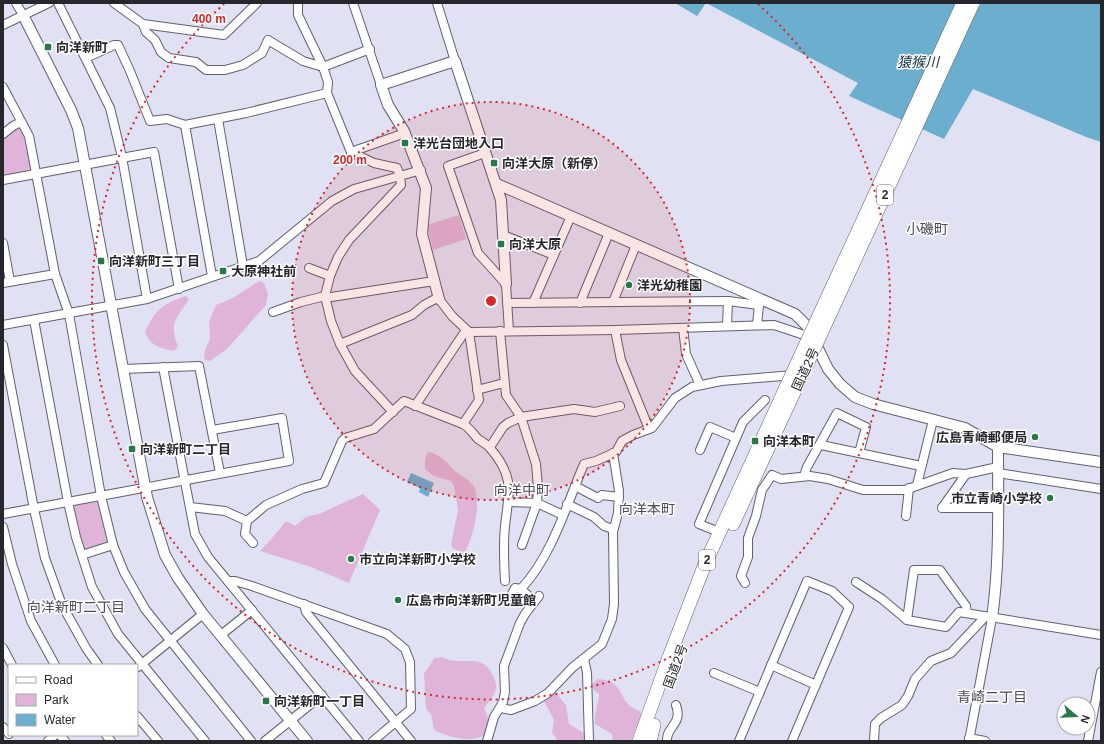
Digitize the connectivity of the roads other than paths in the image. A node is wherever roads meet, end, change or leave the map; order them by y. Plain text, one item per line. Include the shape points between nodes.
1 (16, 3) edge
2 (49, 3) edge
3 (58, 3) edge
4 (114, 3) edge
5 (257, 3) edge
6 (298, 3) edge
7 (353, 3) edge
8 (436, 3) edge
9 (963, 3) edge
10 (973, 3) edge
11 (23, 16) junction
12 (143, 24) junction
13 (3, 25) edge
14 (370, 49) junction
15 (86, 58) junction
16 (455, 61) junction
17 (323, 67) junction
18 (381, 85) junction
19 (3, 88) edge
20 (327, 93) junction
21 (218, 119) junction
22 (21, 122) junction
23 (186, 125) junction
24 (405, 132) junction
25 (3, 134) edge
26 (352, 152) junction
27 (485, 153) junction
28 (122, 157) junction
29 (85, 164) junction
30 (421, 170) junction
31 (37, 173) junction
32 (400, 176) junction
33 (3, 180) edge
34 (497, 184) junction
35 (571, 216) junction
36 (608, 233) junction
37 (503, 235) junction
38 (3, 242) edge
39 (636, 245) junction
40 (554, 255) junction
41 (243, 266) junction
42 (309, 268) dead end
43 (55, 274) junction
44 (212, 276) junction
45 (330, 276) junction
46 (434, 281) junction
47 (7, 282) edge
48 (506, 284) junction
49 (179, 289) junction
50 (325, 297) junction
51 (439, 298) junction
52 (147, 299) junction
53 (728, 301) junction
54 (613, 302) junction
55 (760, 302) junction
56 (507, 303) junction
57 (533, 303) junction
58 (580, 303) junction
59 (112, 306) junction
60 (273, 312) dead end
61 (69, 314) junction
62 (34, 320) junction
63 (3, 325) edge
64 (757, 325) junction
65 (728, 326) junction
66 (683, 328) junction
67 (615, 330) junction
68 (467, 331) junction
69 (504, 331) junction
70 (813, 338) junction
71 (340, 344) junction
72 (3, 345) edge
73 (824, 358) junction
74 (163, 367) junction
75 (123, 369) junction
76 (504, 383) junction
77 (700, 385) junction
78 (792, 386) junction
79 (477, 390) junction
80 (765, 400) dead end
81 (415, 406) junction
82 (620, 406) dead end
83 (393, 412) junction
84 (521, 417) junction
85 (933, 420) junction
86 (463, 424) junction
87 (649, 429) junction
88 (212, 430) junction
89 (736, 438) junction
90 (821, 446) junction
91 (490, 447) junction
92 (998, 447) junction
93 (700, 450) dead end
94 (613, 453) junction
95 (858, 453) junction
96 (1101, 462) edge
97 (921, 466) junction
98 (998, 470) junction
99 (220, 473) junction
100 (966, 474) junction
101 (804, 476) junction
102 (186, 480) junction
103 (574, 486) junction
104 (913, 486) junction
105 (146, 487) junction
106 (1101, 490) edge
107 (101, 496) junction
108 (619, 497) junction
109 (68, 502) junction
110 (509, 502) junction
111 (537, 503) junction
112 (567, 504) junction
113 (190, 507) junction
114 (34, 508) junction
115 (998, 508) junction
116 (3, 514) edge
117 (563, 514) junction
118 (906, 516) dead end
119 (247, 521) junction
120 (3, 527) edge
121 (613, 529) junction
122 (719, 532) junction
123 (254, 543) dead end
124 (113, 545) junction
125 (522, 545) dead end
126 (82, 555) junction
127 (228, 581) junction
128 (505, 581) dead end
129 (856, 582) dead end
130 (746, 583) dead end
131 (521, 589) junction
132 (511, 596) dead end
133 (304, 604) junction
134 (252, 610) junction
135 (967, 613) junction
136 (203, 614) junction
137 (989, 617) junction
138 (907, 620) junction
139 (221, 635) junction
140 (1101, 635) edge
141 (170, 642) junction
142 (3, 648) edge
143 (584, 659) junction
144 (11, 664) edge
145 (55, 664) edge
146 (97, 664) edge
147 (139, 665) edge
148 (771, 665) junction
149 (1101, 672) edge
150 (714, 674) dead end
151 (816, 685) junction
152 (760, 692) junction
153 (322, 695) junction
154 (676, 706) dead end
155 (501, 708) junction
156 (138, 717) edge
157 (291, 721) junction
158 (395, 722) junction
159 (969, 740) edge
160 (158, 741) edge
161 (205, 741) edge
162 (251, 741) edge
163 (265, 741) edge
164 (307, 741) edge
165 (359, 741) edge
166 (373, 741) edge
167 (411, 741) edge
168 (487, 741) edge
169 (589, 741) edge
170 (639, 741) edge
171 (649, 741) edge
172 (666, 741) edge
173 (738, 741) edge
174 (792, 741) edge
175 (874, 741) edge
176 (985, 741) edge
177 (1088, 741) edge

1 - 11 street
2 - 11 street
3 - 15 street
4 - 12 street
5 - 12 street via 224,35
6 - 17 street via 298,15
7 - 14 street
8 - 16 street
9 - 78 highway, 国道2号 / 2, bridge
10 - 78 highway, 国道2号 / 2, bridge
11 - 13 street
11 - 29 street via 71,110 78,128
12 - 17 street via 146,32 156,40 161,52 169,58 196,62 206,70 225,70 243,65 262,53 268,40 313,65
14 - 17 street
14 - 18 street
15 - 23 street via 118,45 150,121 167,119
15 - 28 street via 110,108
16 - 18 street
16 - 27 street
17 - 20 street via 328,82
18 - 24 street via 388,105
19 - 22 street
20 - 21 street
20 - 26 street
21 - 23 street
21 - 41 street
22 - 25 street
22 - 31 street via 29,136
23 - 44 street
24 - 26 street
24 - 30 street
26 - 32 street via 374,163 397,168
27 - 34 street
27 - 48 street via 448,166 478,253
28 - 29 street
28 - 49 street via 154,152
28 - 52 street
29 - 31 street
29 - 59 street
30 - 32 street
30 - 46 street via 426,188 422,234
31 - 33 street
31 - 43 street
32 - 41 street via 354,189 332,200 259,261
32 - 45 street via 401,185 349,240
34 - 35 street
34 - 37 street via 501,200
35 - 36 street
35 - 40 street
36 - 39 street
36 - 58 street
37 - 40 street
37 - 48 street
38 - 47 street
39 - 54 street
39 - 55 street
40 - 57 street
41 - 44 street
42 - 45 street
43 - 47 street
43 - 61 street
44 - 49 street
45 - 50 street
46 - 50 street
46 - 51 street
48 - 56 street
49 - 52 street
50 - 60 street via 300,302
50 - 71 street
51 - 68 street
51 - 71 street via 412,314
52 - 59 street
53 - 54 street
53 - 55 street
53 - 65 street
54 - 58 street
55 - 64 street
55 - 70 street via 795,314 807,326
56 - 57 street
56 - 69 street
57 - 58 street
59 - 61 street
59 - 75 street
61 - 62 street
61 - 107 street
62 - 63 street
62 - 109 street
64 - 65 street
64 - 70 street via 774,325
65 - 66 street
66 - 67 street
66 - 77 street via 686,354
67 - 69 street
67 - 87 street via 621,360
68 - 69 street
68 - 79 street
68 - 81 street
69 - 76 street
70 - 73 street
71 - 83 street via 362,380
72 - 114 street
73 - 77 street via 794,375
73 - 85 street via 828,369 855,397
74 - 75 street
74 - 88 street via 199,366
74 - 102 street
75 - 105 street
76 - 79 street
76 - 84 street via 506,395
77 - 87 street via 675,398
78 - 122 highway, 国道2号 / 2
78 - 171 highway, 国道2号 / 2 via 714,567 677,659
79 - 86 street via 479,400
80 - 89 street via 743,422
81 - 83 street via 404,401
81 - 86 street
82 - 84 street via 595,412 574,409
83 - 119 street via 374,429 342,441 324,483 302,489 266,505
84 - 91 street via 508,422
84 - 111 street via 536,464
85 - 92 street via 965,428
85 - 97 street
86 - 91 street
87 - 94 street via 622,441
88 - 99 street
88 - 99 street via 282,418 289,461
89 - 93 street via 710,427
89 - 122 street via 699,524
90 - 95 street
90 - 95 street via 837,413 866,427
90 - 101 street
91 - 110 street via 507,474
92 - 96 street
92 - 98 street
94 - 103 street via 584,464
94 - 108 street
95 - 97 street
97 - 104 street
98 - 100 street
98 - 106 street
98 - 115 street
99 - 102 street
100 - 104 street via 953,473
100 - 115 street via 942,508
101 - 104 street via 828,479 863,490 905,490
101 - 130 street via 780,479 772,475 762,490 748,538 748,557 741,576
102 - 105 street
102 - 113 street
103 - 108 street via 598,498 602,495
103 - 112 street
104 - 118 street
105 - 107 street
105 - 136 street via 165,555
107 - 109 street
107 - 124 street
108 - 121 street
109 - 114 street
109 - 126 street
110 - 111 street
110 - 128 street via 504,550
111 - 117 street
111 - 125 street
112 - 117 street
112 - 121 street
113 - 119 street via 225,511
113 - 127 street via 195,534 208,557
114 - 116 street
114 - 146 street via 45,558 62,604
115 - 137 street via 996,588
117 - 131 street via 545,556 531,579
119 - 123 street via 245,534
120 - 145 street via 31,621
121 - 143 street via 612,619 602,644
122 - 170 highway, 国道2号 / 2 via 678,632
124 - 126 street
124 - 141 street via 124,572 145,609
126 - 147 street via 92,587
127 - 133 street via 235,581
127 - 134 street
129 - 138 street
131 - 132 street via 515,588
131 - 155 street via 537,599 520,624 504,666 505,692
133 - 158 street via 306,612
133 - 158 street via 387,634 405,649 410,662 411,709
134 - 139 street
134 - 153 street
135 - 137 street
135 - 138 street via 959,612 946,627
135 - 138 street via 966,606 940,570 914,570
136 - 139 street
136 - 141 street
137 - 140 street
137 - 159 street
137 - 175 street via 951,653 931,661 915,679 902,706 875,724
139 - 157 street
141 - 147 street
141 - 162 street
142 - 144 street
143 - 155 street via 548,694 511,710
143 - 169 street via 587,673
147 - 161 street
148 - 151 street
148 - 151 street via 806,581 832,591 849,607
148 - 152 street
149 - 177 street
150 - 152 street
151 - 174 street
152 - 173 street
153 - 157 street
153 - 165 street
154 - 172 street via 679,714 677,722
155 - 168 street via 494,717
156 - 160 street
157 - 163 street
157 - 164 street
158 - 166 street
158 - 167 street
159 - 176 street

